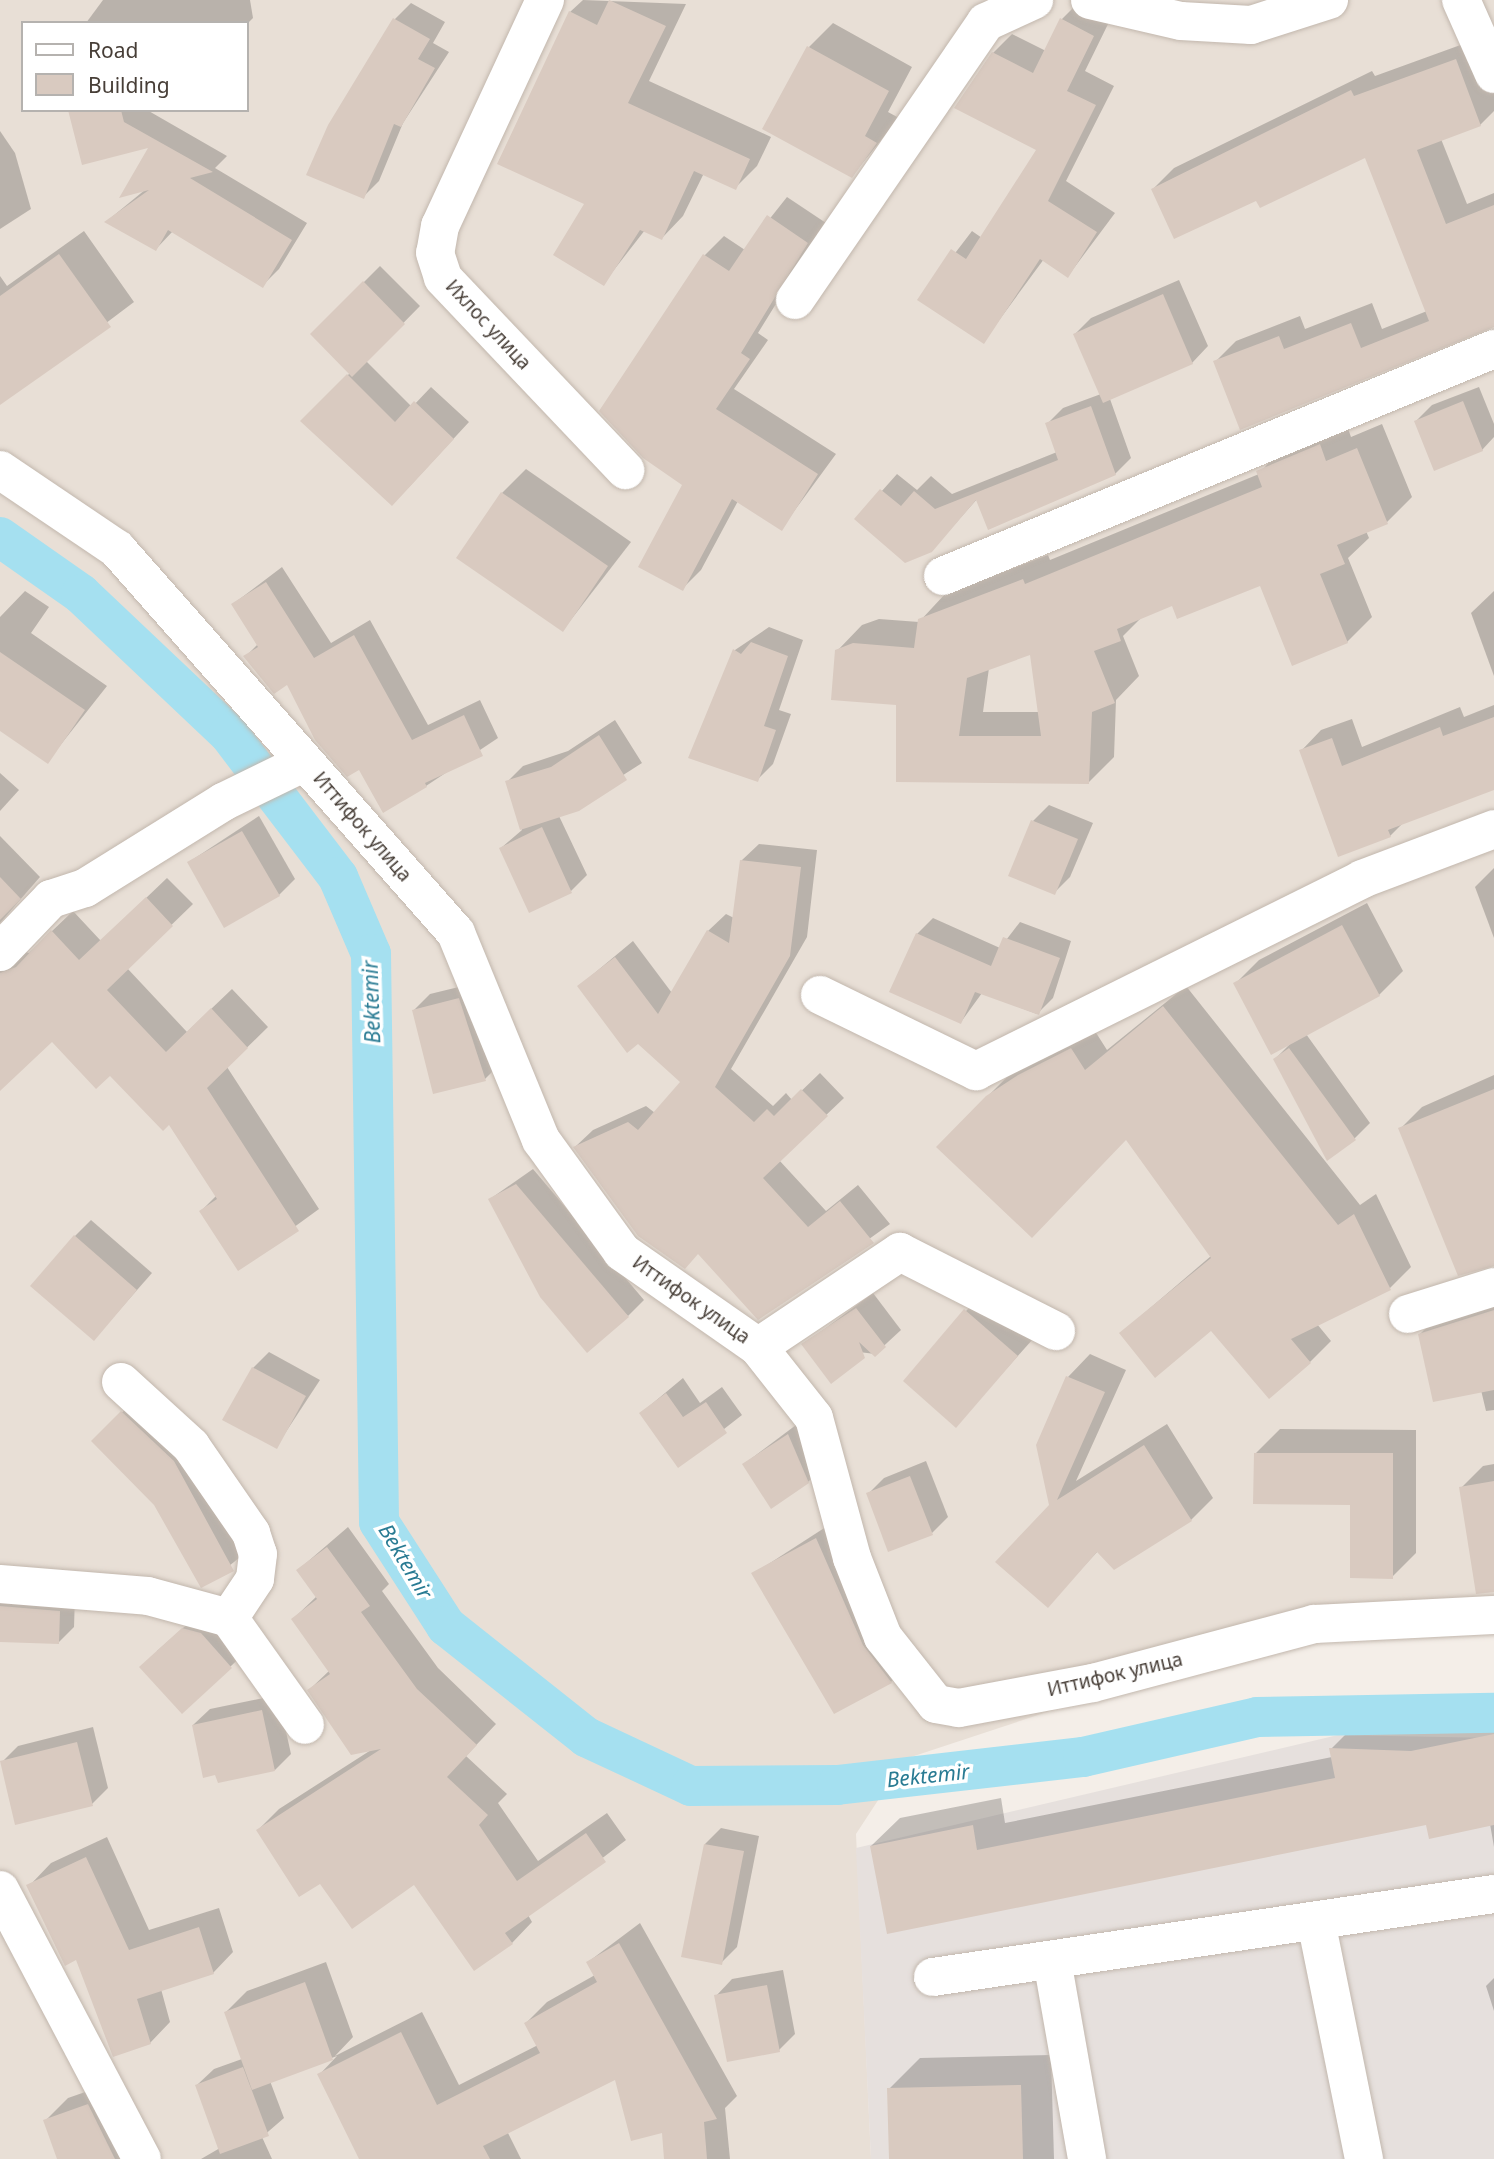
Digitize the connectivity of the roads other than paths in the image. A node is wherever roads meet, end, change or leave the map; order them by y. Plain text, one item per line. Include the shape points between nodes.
1 (545, 0) edge
2 (1034, 0) edge
3 (1090, 0) edge
4 (1329, 0) edge
5 (1461, 0) edge
6 (1494, 74) edge
7 (795, 300) dead end
8 (1494, 349) edge
9 (0, 470) edge
10 (625, 470) dead end
11 (943, 576) dead end
12 (295, 767) junction
13 (1494, 829) edge
14 (0, 952) edge
15 (820, 995) dead end
16 (1494, 1287) edge
17 (1408, 1314) dead end
18 (1056, 1331) dead end
19 (758, 1347) junction
20 (121, 1382) dead end
21 (0, 1584) edge
22 (1494, 1615) edge
23 (229, 1618) junction
24 (305, 1725) dead end
25 (0, 1890) edge
26 (1494, 1894) edge
27 (1316, 1921) junction
28 (1052, 1960) junction
29 (933, 1977) dead end
30 (142, 2159) edge
31 (1087, 2159) edge
32 (1364, 2159) edge

1 - 10 street, Ихлос улица via 440,226 435,253 443,278
2 - 7 street via 986,22
3 - 4 street via 1181,21 1251,24
5 - 6 street
8 - 11 street
9 - 12 street, Иттифок улица via 117,549
12 - 14 street via 223,802 85,888 51,899
12 - 19 street, Иттифок улица via 456,933 541,1140 622,1252
13 - 15 street via 1362,878 976,1071
16 - 17 street
18 - 19 street via 900,1252
19 - 22 street, Иттифок улица via 814,1418 852,1558 883,1637 919,1690 936,1704 959,1708 1093,1683 1314,1624
20 - 23 street via 191,1446 251,1533 258,1554 255,1579
21 - 23 street via 148,1596
23 - 24 street
25 - 30 street
26 - 27 street
27 - 28 street
27 - 32 street
28 - 29 street
28 - 31 street

